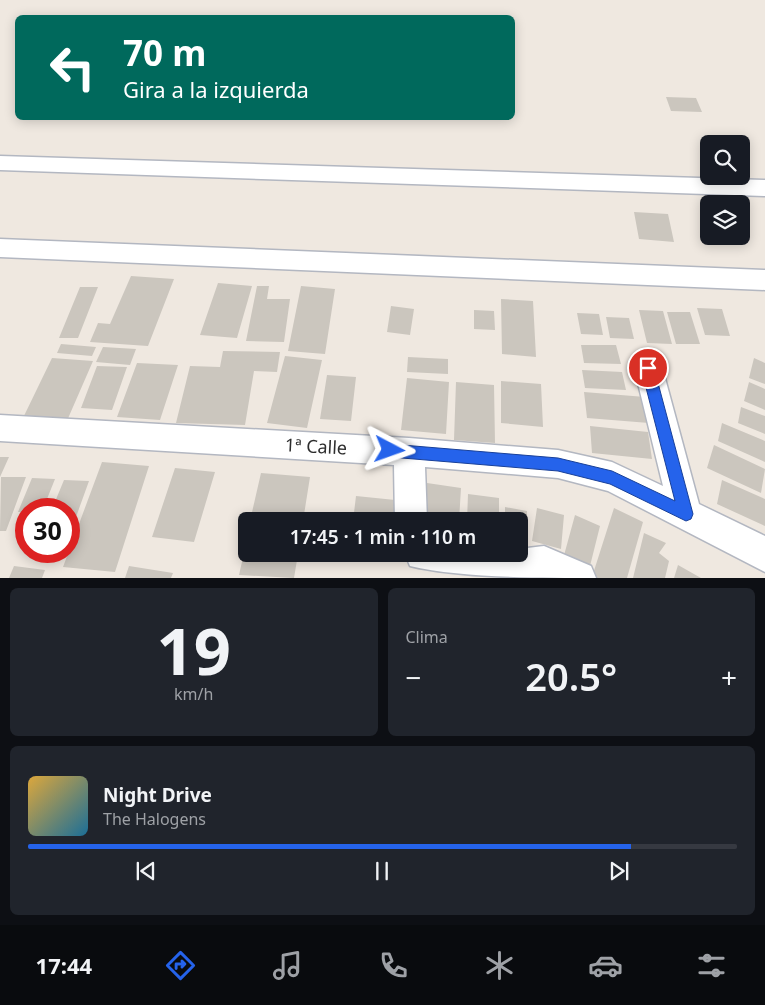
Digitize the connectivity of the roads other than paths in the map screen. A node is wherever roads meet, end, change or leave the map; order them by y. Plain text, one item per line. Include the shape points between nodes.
1 (0, 163) edge
2 (765, 188) edge
3 (0, 248) edge
4 (765, 280) edge
5 (648, 368) dead end
6 (0, 428) edge
7 (409, 452) junction
8 (411, 512) edge
9 (686, 514) junction
10 (764, 554) edge
11 (470, 562) edge
12 (579, 578) edge

1 - 2 street
3 - 4 street
5 - 9 street
6 - 7 street, 1ª Calle
7 - 8 street
7 - 9 street, 1ª Calle via 558,464 612,477
9 - 10 street, 1ª Calle
11 - 12 street via 510,566 544,563

